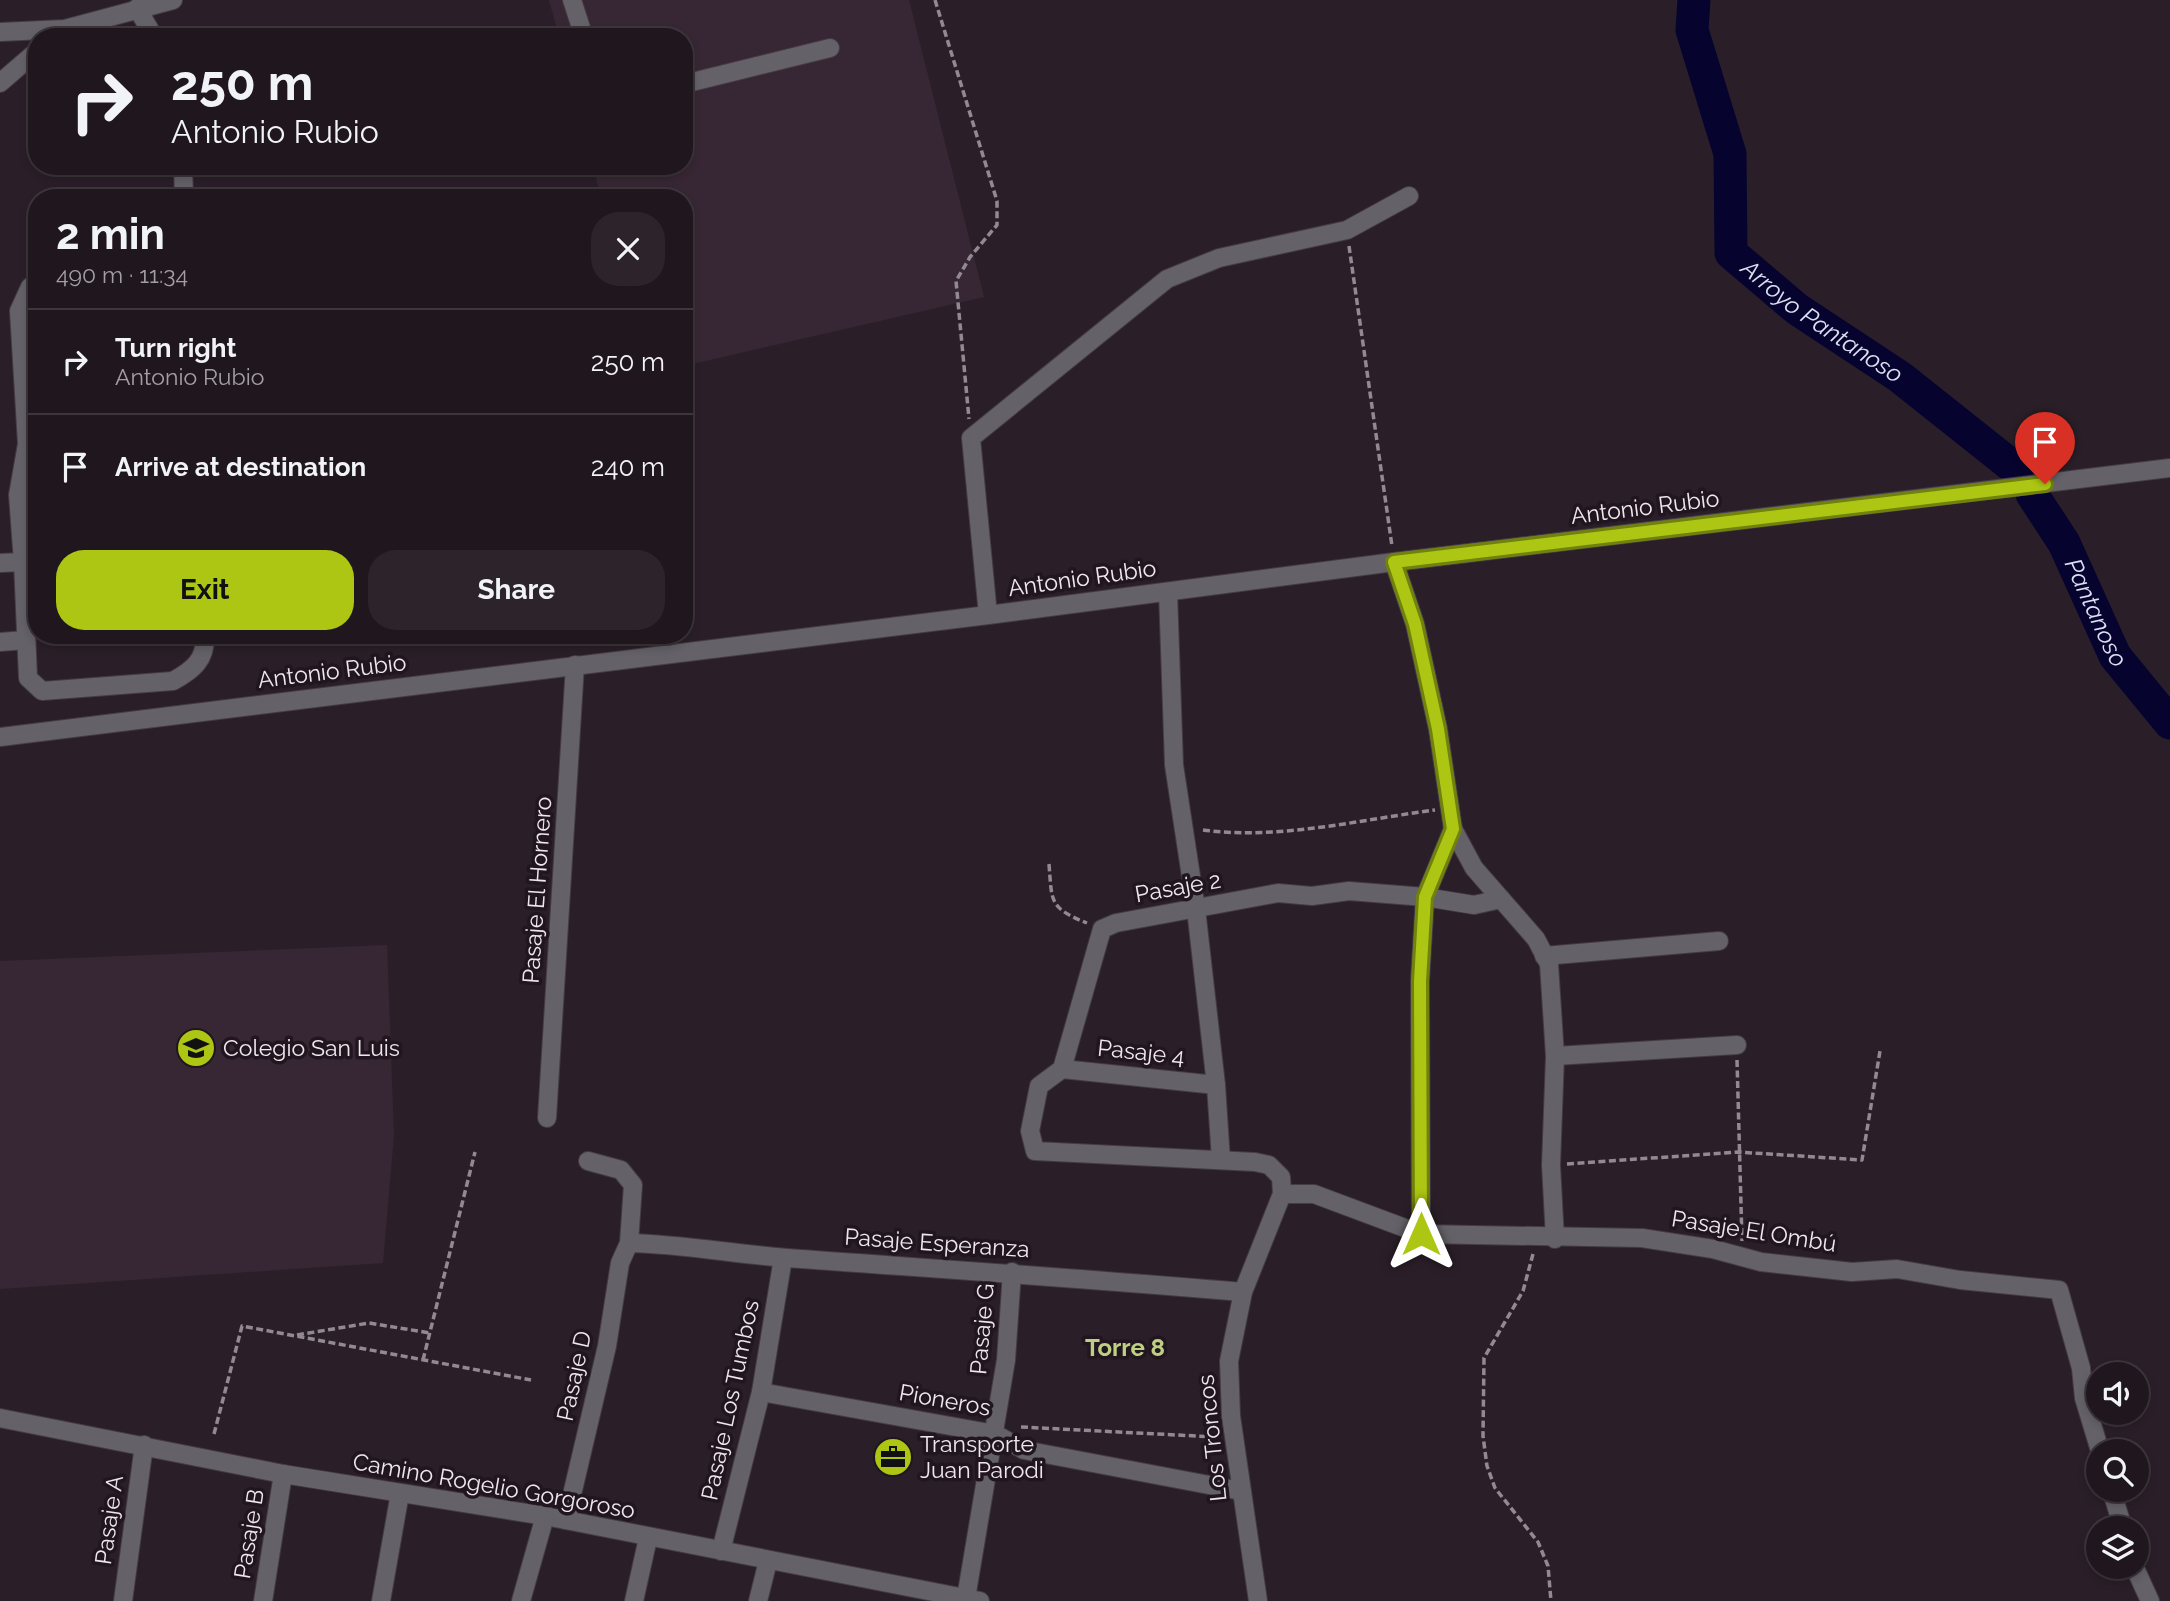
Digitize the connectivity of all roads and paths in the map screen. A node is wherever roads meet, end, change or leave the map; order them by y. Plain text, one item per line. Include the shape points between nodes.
1 (173, 0) edge
2 (572, 0) edge
3 (935, 0) edge
4 (137, 8) junction
5 (75, 28) edge
6 (149, 28) edge
7 (581, 28) edge
8 (0, 32) edge
9 (28, 32) edge
10 (830, 48) dead end
11 (28, 59) edge
12 (0, 83) edge
13 (693, 83) edge
14 (1409, 196) dead end
15 (1347, 230) junction
16 (28, 291) edge
17 (971, 438) junction
18 (2170, 468) edge
19 (23, 562) junction
20 (1394, 562) junction
21 (0, 563) edge
22 (1168, 592) junction
23 (988, 615) junction
24 (26, 640) junction
25 (0, 642) edge
26 (206, 644) edge
27 (575, 666) junction
28 (0, 737) edge
29 (1451, 808) junction
30 (1184, 827) junction
31 (1453, 829) junction
32 (1049, 864) dead end
33 (1425, 897) junction
34 (1501, 899) junction
35 (1196, 909) junction
36 (1102, 929) junction
37 (1719, 941) dead end
38 (1544, 956) junction
39 (1737, 1045) joint
40 (1880, 1051) dead end
41 (1555, 1056) junction
42 (1062, 1069) junction
43 (1216, 1085) junction
44 (547, 1118) dead end
45 (1738, 1152) junction
46 (475, 1153) dead end
47 (1221, 1160) junction
48 (588, 1161) dead end
49 (1551, 1165) junction
50 (1282, 1194) junction
51 (1421, 1234) junction
52 (1537, 1238) junction
53 (1555, 1239) junction
54 (628, 1243) junction
55 (1743, 1257) junction
56 (783, 1258) junction
57 (1012, 1272) junction
58 (1242, 1292) junction
59 (430, 1333) junction
60 (294, 1335) junction
61 (423, 1360) junction
62 (531, 1380) dead end
63 (761, 1392) junction
64 (0, 1418) edge
65 (995, 1433) junction
66 (214, 1434) dead end
67 (1234, 1438) junction
68 (2096, 1439) edge
69 (144, 1445) junction
70 (283, 1474) junction
71 (1241, 1491) junction
72 (400, 1493) junction
73 (545, 1516) junction
74 (566, 1520) junction
75 (648, 1538) junction
76 (721, 1551) junction
77 (768, 1561) junction
78 (2140, 1579) edge
79 (938, 1598) edge
80 (973, 1600) edge
81 (122, 1601) edge
82 (263, 1601) edge
83 (381, 1601) edge
84 (522, 1601) edge
85 (634, 1601) edge
86 (758, 1601) edge
87 (1258, 1601) edge
88 (1550, 1601) edge
89 (2150, 1601) edge

1 - 4 street
2 - 7 street
3 - 17 path via 997,201 997,225 956,281
4 - 5 street
4 - 6 street
8 - 9 street
10 - 13 street
11 - 12 street
14 - 15 street
15 - 17 street via 1219,258 1167,279
15 - 20 path
16 - 19 street via 19,311 27,444 18,495
17 - 23 street
18 - 20 street, Antonio Rubio
19 - 21 street
19 - 24 street
20 - 22 street, Antonio Rubio
20 - 29 street via 1415,624
22 - 23 street, Antonio Rubio
22 - 30 street via 1170,725
23 - 27 street, Antonio Rubio
24 - 25 street
24 - 26 street via 28,678 42,691 173,681 192,671 206,651
27 - 28 street, Antonio Rubio
27 - 44 street, Pasaje El Hornero
29 - 30 path via 1294,830 1232,834
29 - 31 street
30 - 35 street
31 - 33 street
31 - 34 street via 1474,868
32 - 36 path via 1052,902 1062,913
33 - 34 street, Pasaje 2 via 1474,905
33 - 35 street, Pasaje 2 via 1349,891 1278,894
33 - 51 street via 1420,981
34 - 38 street
35 - 36 street, Pasaje 2
35 - 43 street
36 - 42 street
37 - 38 street
38 - 41 street via 1549,964
39 - 41 street
39 - 45 path
40 - 45 path via 1862,1160
41 - 49 street
42 - 43 street, Pasaje 4
42 - 47 street via 1040,1086 1031,1131 1035,1151
43 - 47 street
45 - 49 path
45 - 55 path
46 - 59 path
47 - 50 street via 1269,1165 1281,1177
48 - 54 street, Pasaje D via 629,1176 633,1185
49 - 53 street
50 - 51 street, Pasaje El Ombú via 1314,1194
50 - 58 street, Los Troncos
51 - 52 street, Pasaje El Ombú
52 - 53 street, Pasaje El Ombú
52 - 88 path via 1524,1291 1484,1358 1483,1436 1495,1488 1538,1542 1548,1566
53 - 55 street, Pasaje El Ombú via 1642,1238
54 - 56 street, Pasaje Esperanza via 666,1243
54 - 74 street, Pasaje D
55 - 68 street, Pasaje El Ombú via 1852,1272 1897,1269 2059,1290
56 - 57 street, Pasaje Esperanza
56 - 63 street, Pasaje Los Tumbos
57 - 58 street, Pasaje Esperanza
57 - 65 street, Pasaje G
58 - 67 street, Los Troncos via 1229,1361
59 - 60 path via 369,1323
59 - 61 path
60 - 61 path
60 - 66 path via 242,1326
61 - 62 path
63 - 65 street, Pioneros
63 - 76 street, Pasaje Los Tumbos
64 - 69 street, Camino Rogelio Gorgoroso
65 - 67 path via 1024,1427
65 - 71 street, Pioneros via 1024,1450
65 - 80 street, Pasaje G
67 - 71 street, Los Troncos
69 - 70 street, Camino Rogelio Gorgoroso
69 - 81 street, Pasaje A
70 - 72 street, Camino Rogelio Gorgoroso
70 - 82 street, Pasaje B
71 - 87 street, Los Troncos
72 - 73 street, Camino Rogelio Gorgoroso
72 - 83 street
73 - 74 street, Camino Rogelio Gorgoroso
73 - 84 street
74 - 75 street, Camino Rogelio Gorgoroso
75 - 76 street, Camino Rogelio Gorgoroso
75 - 85 street
76 - 77 street, Camino Rogelio Gorgoroso
77 - 79 street, Camino Rogelio Gorgoroso
77 - 86 street
78 - 89 street
79 - 80 street, Camino Rogelio Gorgoroso

